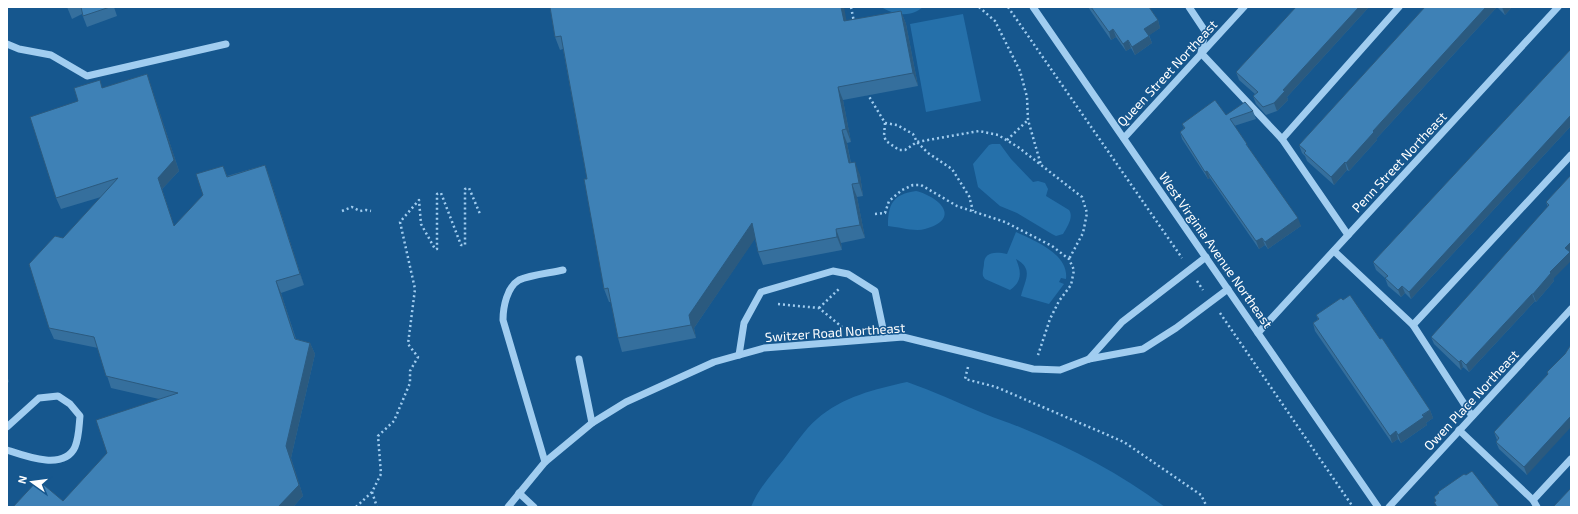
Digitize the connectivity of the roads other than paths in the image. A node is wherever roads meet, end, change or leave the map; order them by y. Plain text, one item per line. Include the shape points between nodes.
1 (1033, 7) edge
2 (1189, 7) edge
3 (1244, 7) edge
4 (1399, 7) edge
5 (1558, 7) edge
6 (7, 44) edge
7 (226, 44) dead end
8 (1201, 53) junction
9 (1124, 138) junction
10 (1282, 138) junction
11 (1571, 155) edge
12 (1348, 235) junction
13 (1334, 250) junction
14 (1206, 257) junction
15 (563, 270) dead end
16 (1228, 289) junction
17 (1571, 309) edge
18 (1413, 325) junction
19 (1258, 333) junction
20 (886, 338) junction
21 (739, 354) junction
22 (578, 359) dead end
23 (1089, 359) junction
24 (1472, 416) junction
25 (592, 423) junction
26 (7, 427) edge
27 (1459, 430) junction
28 (7, 450) edge
29 (1571, 459) edge
30 (545, 462) junction
31 (519, 493) junction
32 (1532, 500) junction
33 (508, 507) edge
34 (534, 507) edge
35 (1378, 507) edge
36 (1389, 507) edge
37 (1537, 507) edge

1 - 9 street, West Virginia Avenue Northeast
2 - 8 street via 1205,31
3 - 8 street, Queen Street Northeast
4 - 10 street
5 - 12 street, Penn Street Northeast
6 - 7 street via 51,55 87,76
8 - 9 street, Queen Street Northeast
8 - 10 street
9 - 14 street, West Virginia Avenue Northeast
10 - 12 street
11 - 18 street
12 - 13 street, Penn Street Northeast
13 - 18 street
13 - 19 street, Penn Street Northeast
14 - 16 street, West Virginia Avenue Northeast
14 - 23 street via 1122,322
15 - 30 street via 518,281 511,289 503,307 503,320
16 - 19 street, West Virginia Avenue Northeast
16 - 23 street, Switzer Road Northeast via 1143,349
17 - 24 street, Owen Place Northeast
18 - 24 street
19 - 35 street, West Virginia Avenue Northeast
20 - 21 street, Switzer Road Northeast via 764,348
20 - 21 street via 875,291 848,274 833,270 761,292 744,323
20 - 23 street, Switzer Road Northeast via 903,337 1033,368 1060,370
21 - 25 street, Switzer Road Northeast via 714,362 626,402
22 - 25 street
24 - 27 street, Owen Place Northeast
25 - 30 street, Switzer Road Northeast
26 - 28 street via 39,398 58,396 70,404 80,416 74,448 66,457 49,461
27 - 32 street
27 - 36 street, Owen Place Northeast
29 - 32 street
30 - 31 street, Switzer Road Northeast
31 - 33 street, Switzer Road Northeast
31 - 34 street
32 - 37 street

